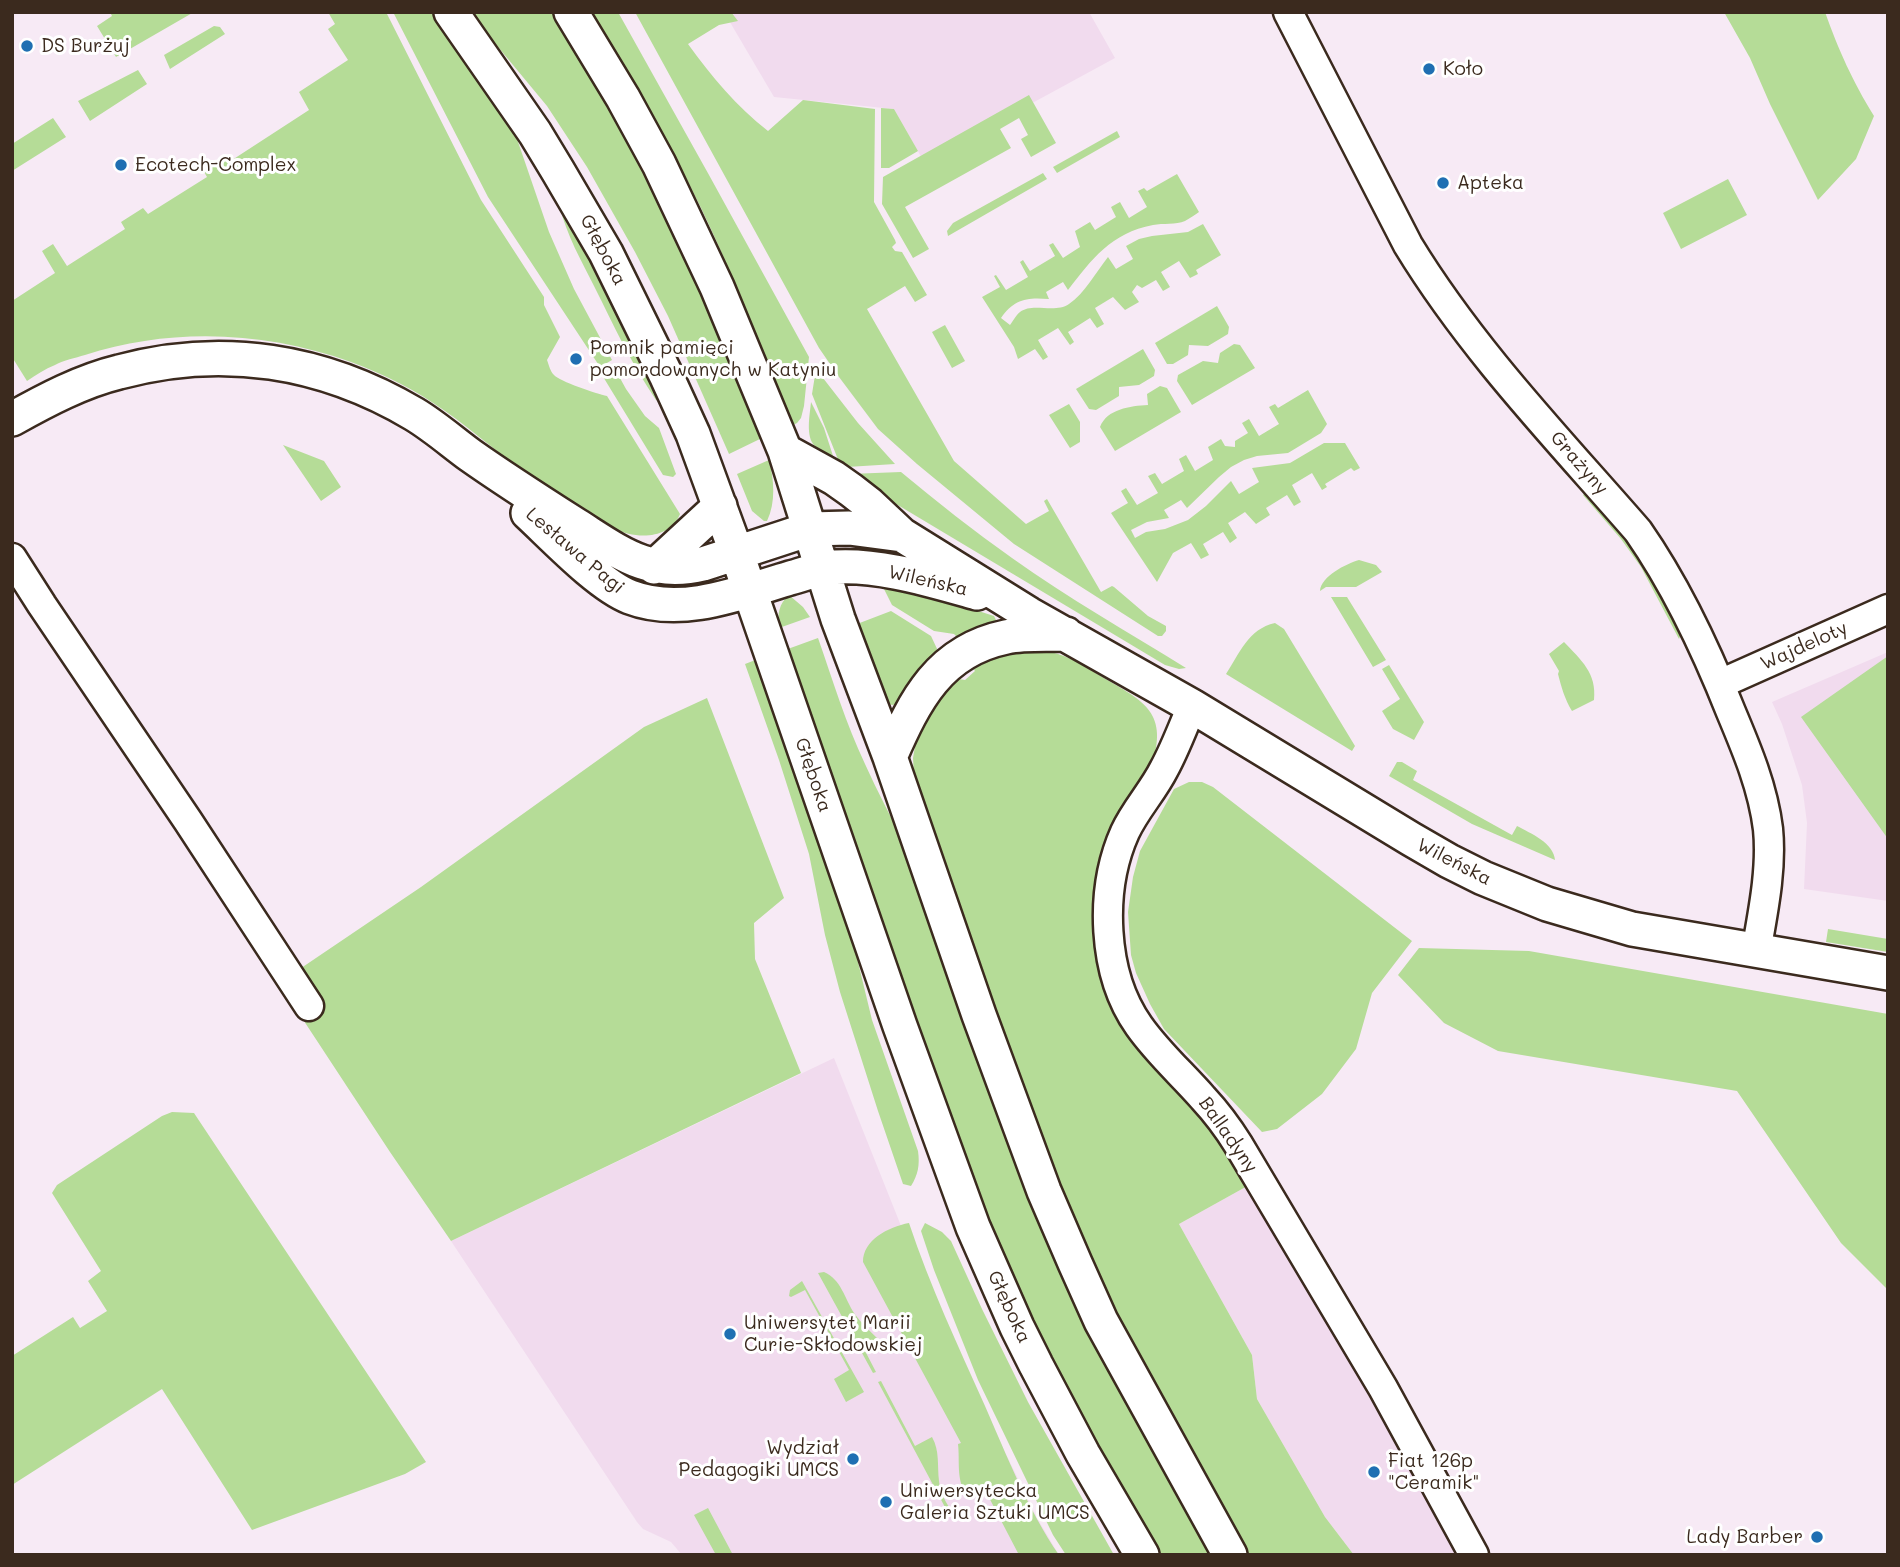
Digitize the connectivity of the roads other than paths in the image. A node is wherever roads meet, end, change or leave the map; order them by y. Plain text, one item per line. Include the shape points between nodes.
1 (451, 12) edge
2 (570, 12) edge
3 (1288, 12) edge
4 (12, 418) edge
5 (785, 452) junction
6 (469, 454) junction
7 (720, 506) junction
8 (810, 529) junction
9 (902, 535) junction
10 (737, 554) junction
11 (12, 558) edge
12 (654, 567) junction
13 (822, 569) junction
14 (749, 590) junction
15 (1888, 609) edge
16 (1029, 614) junction
17 (1066, 634) junction
18 (1720, 684) junction
19 (1192, 706) junction
20 (890, 757) junction
21 (1756, 952) junction
22 (1888, 974) edge
23 (309, 1006) dead end
24 (1142, 1555) edge
25 (1230, 1555) edge
26 (1474, 1555) edge

1 - 7 street, Głęboka via 534,133 606,253 693,434
2 - 5 street via 664,174 718,287
3 - 18 street, Grażyny via 1423,269 1484,354 1638,531 1676,592
4 - 6 street, Lesława Pagi via 91,381 150,364 209,358 264,361 329,375 371,391 417,416
5 - 8 street
5 - 9 street, Wileńska via 834,478
6 - 12 street, Lesława Pagi via 602,541
6 - 14 street, Lesława Pagi via 521,507 617,591 673,604
7 - 10 street, Głęboka
7 - 12 street
8 - 9 street, Wileńska via 849,528
8 - 10 street, Lesława Pagi
8 - 13 street
9 - 16 street, Wileńska
10 - 12 street, Lesława Pagi via 685,568
10 - 13 street
10 - 14 street, Głęboka
11 - 23 street
13 - 14 street, Lesława Pagi
13 - 16 street, Wileńska via 862,567 898,574 976,592
13 - 20 street
14 - 24 street, Głęboka via 973,1227 1036,1365
15 - 18 street, Wajdeloty
16 - 17 street, Wileńska
17 - 19 street, Wileńska
17 - 20 street via 1009,636 969,651 928,684
18 - 21 street, Grażyny via 1751,759 1768,832
19 - 21 street, Wileńska via 1411,839 1494,883 1599,921
19 - 26 street, Balladyny via 1164,771 1125,831 1116,855 1108,914 1116,973 1139,1026 1238,1144 1383,1388
20 - 25 street via 979,1015 1070,1251 1101,1321
21 - 22 street, Wileńska

